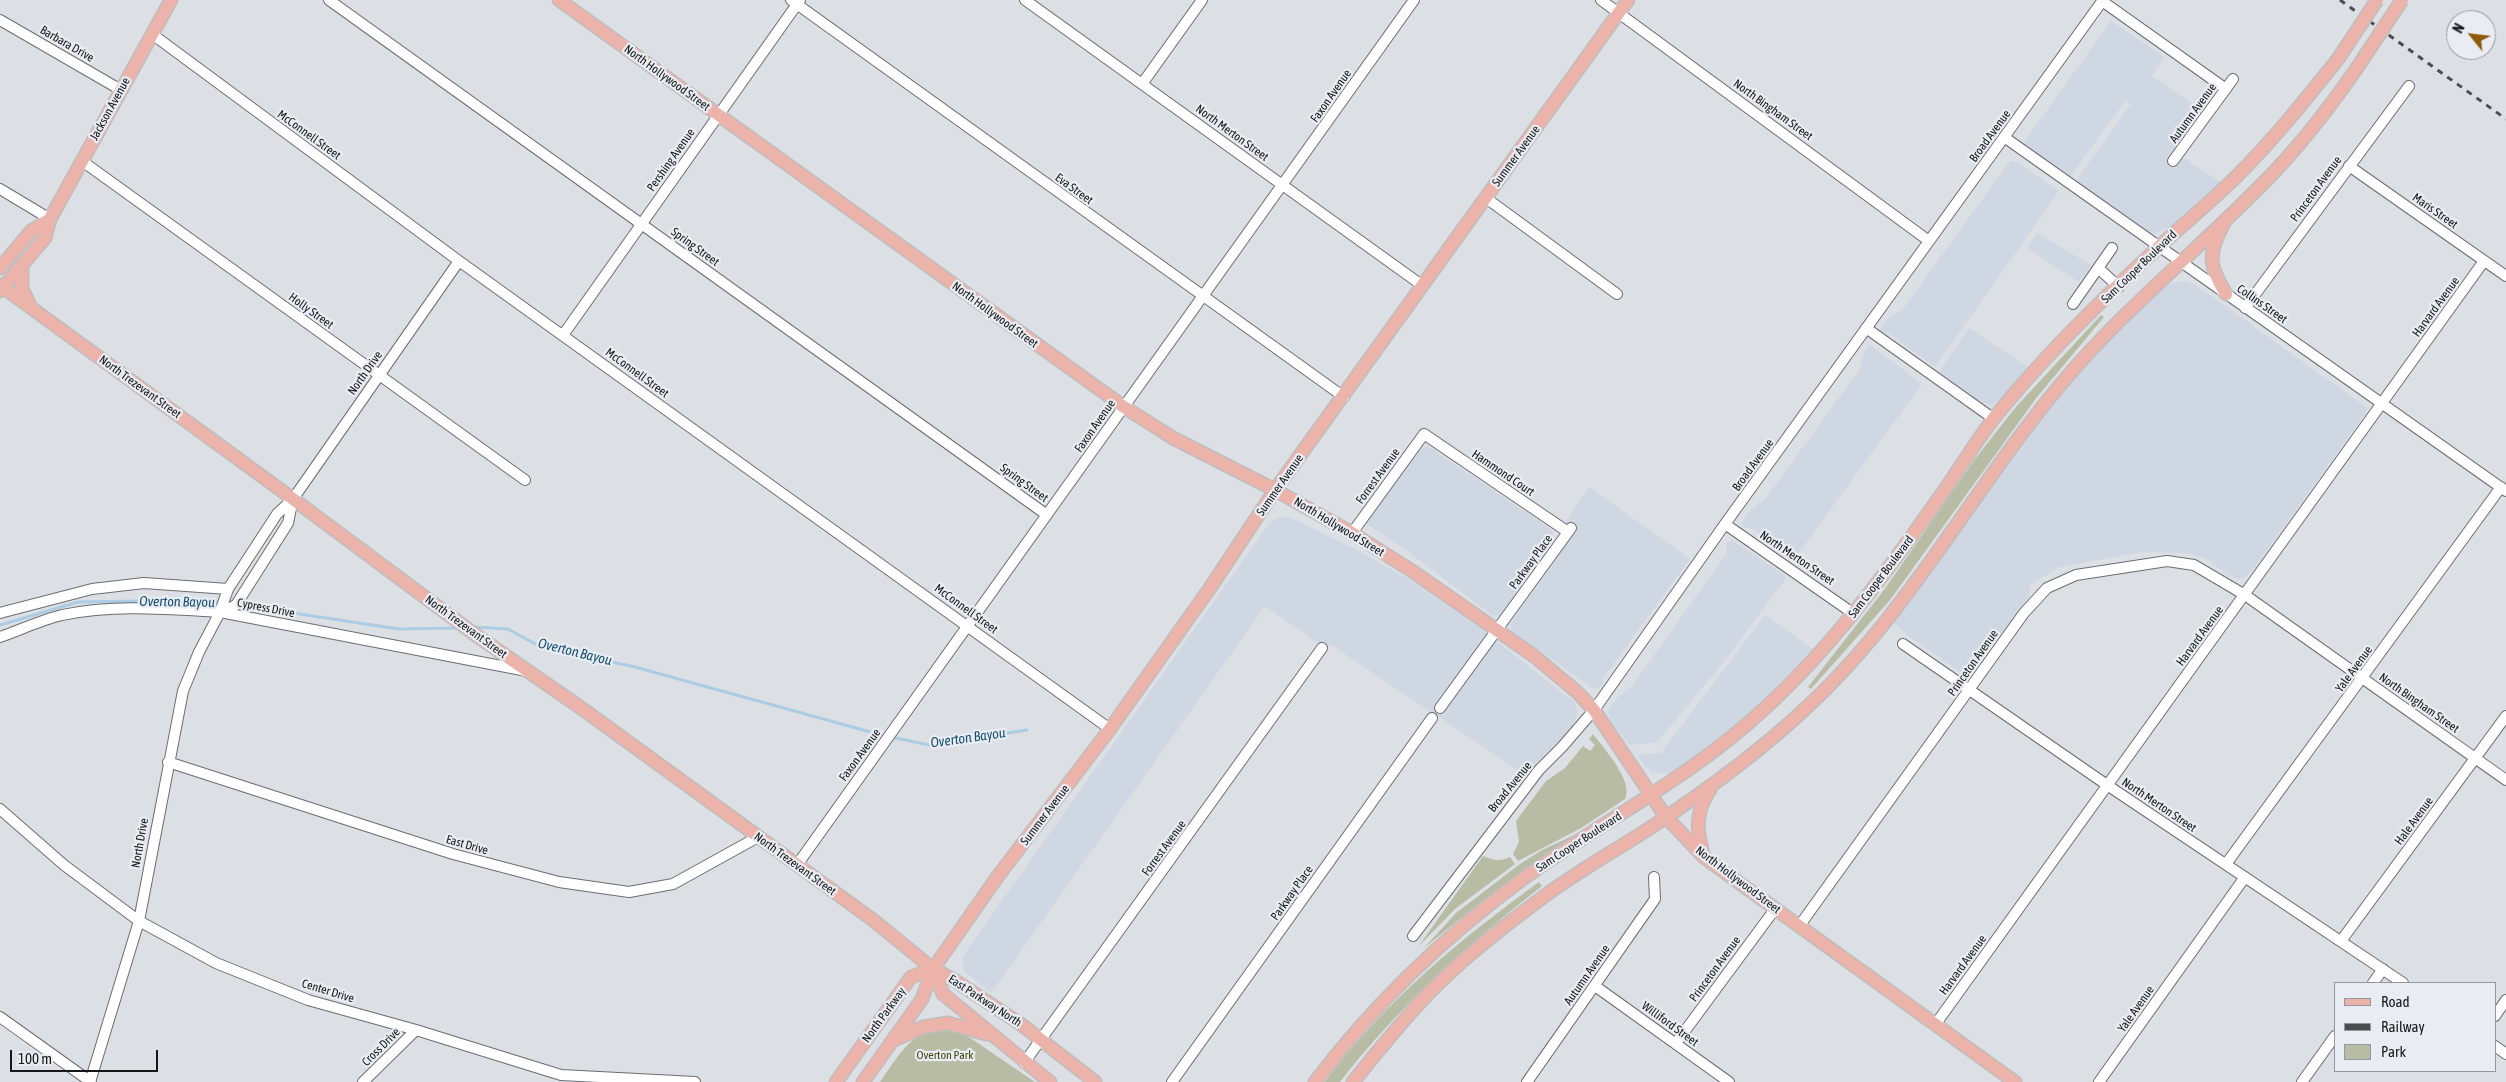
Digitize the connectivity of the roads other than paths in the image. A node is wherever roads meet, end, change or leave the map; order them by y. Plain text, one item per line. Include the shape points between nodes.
1 (171, 0) edge
2 (329, 0) edge
3 (559, 0) edge
4 (1025, 0) edge
5 (1202, 0) edge
6 (1414, 0) edge
7 (1601, 0) edge
8 (1628, 0) edge
9 (2102, 0) edge
10 (2377, 0) edge
11 (2402, 0) edge
12 (796, 1) edge
13 (1618, 13) junction
14 (0, 20) edge
15 (152, 34) junction
16 (2233, 79) dead end
17 (1142, 84) junction
18 (2409, 86) dead end
19 (2226, 89) junction
20 (121, 90) junction
21 (718, 115) junction
22 (2004, 137) junction
23 (82, 161) junction
24 (2173, 161) dead end
25 (2349, 166) junction
26 (1283, 185) junction
27 (0, 188) edge
28 (1486, 198) junction
29 (50, 219) junction
30 (2226, 219) junction
31 (642, 224) junction
32 (1929, 241) junction
33 (2159, 247) junction
34 (2112, 248) dead end
35 (2484, 261) junction
36 (459, 262) junction
37 (2181, 263) junction
38 (22, 265) junction
39 (0, 268) edge
40 (2098, 268) junction
41 (2506, 276) edge
42 (1424, 286) junction
43 (2119, 287) junction
44 (1, 288) edge
45 (1617, 294) dead end
46 (2226, 294) junction
47 (1202, 296) junction
48 (2073, 304) dead end
49 (31, 308) junction
50 (2245, 308) junction
51 (1866, 328) junction
52 (563, 335) junction
53 (379, 375) junction
54 (1344, 397) junction
55 (2382, 403) junction
56 (1124, 407) junction
57 (1994, 419) junction
58 (1424, 434) joint
59 (525, 480) dead end
60 (2503, 489) edge
61 (1275, 490) junction
62 (293, 498) junction
63 (1047, 515) junction
64 (1725, 524) junction
65 (1569, 530) joint
66 (1352, 533) junction
67 (2245, 595) junction
68 (225, 603) junction
69 (0, 613) edge
70 (1854, 614) junction
71 (968, 626) junction
72 (1498, 630) junction
73 (0, 637) edge
74 (1903, 644) dead end
75 (1322, 648) dead end
76 (527, 671) junction
77 (2362, 678) junction
78 (1970, 690) junction
79 (1440, 708) dead end
80 (1594, 710) junction
81 (2506, 716) edge
82 (1432, 718) dead end
83 (1110, 729) junction
84 (2475, 758) junction
85 (168, 762) junction
86 (2506, 780) edge
87 (1717, 781) junction
88 (2107, 785) junction
89 (1650, 795) junction
90 (0, 809) edge
91 (1666, 817) junction
92 (758, 837) junction
93 (1705, 858) junction
94 (2226, 864) junction
95 (796, 865) junction
96 (2245, 877) junction
97 (1654, 878) dead end
98 (1775, 909) junction
99 (139, 921) junction
100 (1800, 925) junction
101 (1413, 936) dead end
102 (2341, 941) junction
103 (932, 969) junction
104 (2383, 969) junction
105 (2374, 982) edge
106 (2402, 982) edge
107 (1595, 986) junction
108 (2506, 1000) edge
109 (2496, 1015) edge
110 (0, 1017) edge
111 (1936, 1025) junction
112 (416, 1030) junction
113 (992, 1036) junction
114 (2334, 1037) edge
115 (1041, 1040) junction
116 (892, 1042) junction
117 (1676, 1044) junction
118 (1024, 1062) junction
119 (90, 1082) edge
120 (363, 1082) edge
121 (694, 1082) edge
122 (836, 1082) edge
123 (863, 1082) edge
124 (1050, 1082) edge
125 (1095, 1082) edge
126 (1172, 1082) edge
127 (1315, 1082) edge
128 (1353, 1082) edge
129 (1526, 1082) edge
130 (1729, 1082) edge
131 (2015, 1082) edge
132 (2099, 1082) edge
133 (2302, 1082) edge

1 - 15 main road, Jackson Avenue
2 - 31 street, Spring Street
3 - 21 main road, North Hollywood Street
4 - 17 street, North Merton Street
5 - 17 street
6 - 26 street, Faxon Avenue
7 - 13 street, North Bingham Street
8 - 13 main road, Summer Avenue
9 - 19 street
9 - 22 street, Broad Avenue
10 - 33 main road, Sam Cooper Boulevard, bridge via 2338,59 2291,117 2237,176
11 - 30 main road, Sam Cooper Boulevard, bridge via 2320,120 2276,170
12 - 21 street, Pershing Avenue
12 - 47 street, Eva Street
13 - 28 main road, Summer Avenue
13 - 32 street, North Bingham Street
14 - 20 street, Barbara Drive
15 - 20 main road, Jackson Avenue
15 - 36 street, McConnell Street
16 - 19 street, Autumn Avenue
17 - 26 street, North Merton Street
18 - 25 street, Princeton Avenue
19 - 24 street, Autumn Avenue
20 - 23 main road, Jackson Avenue
21 - 31 street, Pershing Avenue
21 - 56 main road, North Hollywood Street
22 - 32 street, Broad Avenue
22 - 33 street, Collins Street
23 - 29 main road, Jackson Avenue
23 - 53 street, Holly Street
25 - 35 street, Maris Street
25 - 50 street, Princeton Avenue
26 - 42 street, North Merton Street
26 - 47 street, Faxon Avenue
27 - 29 street
28 - 42 main road, Summer Avenue
28 - 45 street
29 - 38 main road, Jackson Avenue via 45,238
29 - 39 main road, Jackson Avenue via 31,231
30 - 37 main road, Sam Cooper Boulevard
30 - 46 main road via 2212,252 2212,272
31 - 52 street, Pershing Avenue
31 - 63 street, Spring Street
32 - 51 street, Broad Avenue
33 - 37 street, Collins Street
33 - 43 main road, Sam Cooper Boulevard
34 - 40 street
35 - 41 street, Maris Street
35 - 55 street, Harvard Avenue
36 - 52 street, McConnell Street
36 - 53 street, North Drive
37 - 46 street, Collins Street
37 - 87 main road, Sam Cooper Boulevard via 2062,382 1864,646 1810,706
38 - 44 main road, Jackson Avenue
38 - 49 main road via 22,288
40 - 43 street
40 - 48 street
42 - 54 main road, Summer Avenue
43 - 57 main road, Sam Cooper Boulevard via 2033,374
44 - 49 main road, North Trezevant Street
46 - 50 street, Collins Street
47 - 54 street, Eva Street
47 - 56 street, Faxon Avenue
49 - 62 main road, North Trezevant Street
50 - 55 street, Collins Street
51 - 57 street
51 - 64 street, Broad Avenue
52 - 71 street, McConnell Street
53 - 59 street, Holly Street
53 - 62 street, North Drive
54 - 61 main road, Summer Avenue
55 - 60 street, Collins Street
55 - 67 street, Harvard Avenue
56 - 61 main road, North Hollywood Street via 1179,442
56 - 63 street, Faxon Avenue
57 - 70 main road, Sam Cooper Boulevard
58 - 65 street, Hammond Court
58 - 66 street, Forrest Avenue
60 - 77 street, Yale Avenue
61 - 66 main road, North Hollywood Street
61 - 83 main road, Summer Avenue
62 - 68 street, North Drive via 278,514
62 - 68 street, North Drive via 288,523 239,600
62 - 76 main road, North Trezevant Street
63 - 71 street, Faxon Avenue
64 - 70 street, North Merton Street
64 - 80 street, Broad Avenue
65 - 72 street, Parkway Place
66 - 72 main road, North Hollywood Street
67 - 77 street, North Bingham Street
67 - 78 street, Princeton Avenue via 2194,565 2168,561 2076,575 2047,588 2024,613
67 - 88 street, Harvard Avenue
68 - 69 street, Cypress Drive via 144,583 92,589
68 - 73 street, Cypress Drive via 113,608 62,616
68 - 76 street, Cypress Drive
68 - 85 street, North Drive via 182,691
70 - 89 main road, Sam Cooper Boulevard via 1762,711 1705,758
71 - 83 street, McConnell Street
71 - 95 street, Faxon Avenue
72 - 79 street, Parkway Place
72 - 80 main road, North Hollywood Street via 1564,681
74 - 78 street, North Merton Street
75 - 115 street, Forrest Avenue
76 - 92 main road, North Trezevant Street
77 - 84 street, North Bingham Street
77 - 94 street, Yale Avenue
78 - 88 street, North Merton Street
78 - 100 street, Princeton Avenue
80 - 89 main road, North Hollywood Street
80 - 101 street, Broad Avenue via 1539,770
81 - 84 street, Hale Avenue
82 - 126 street, Parkway Place
83 - 103 main road, Summer Avenue
84 - 86 street, North Bingham Street
84 - 102 street, Hale Avenue
85 - 92 street, East Drive via 453,854 559,882 629,892 673,884
85 - 99 street, North Drive
87 - 91 main road, Sam Cooper Boulevard
87 - 93 main road via 1702,802 1698,817 1698,835
88 - 94 street, North Merton Street
88 - 111 street, Harvard Avenue
89 - 91 main road, North Hollywood Street
89 - 127 main road, Sam Cooper Boulevard via 1524,878 1456,933 1392,990 1347,1039
90 - 99 street, Center Drive via 64,865
91 - 93 main road, North Hollywood Street
91 - 128 main road, Sam Cooper Boulevard via 1539,899 1488,941 1430,992
92 - 95 main road, North Trezevant Street
93 - 98 main road, North Hollywood Street
94 - 96 street, North Merton Street
95 - 103 main road, North Trezevant Street via 873,920
96 - 102 street, North Merton Street
96 - 132 street, Yale Avenue
97 - 107 street, Autumn Avenue via 1655,898
98 - 100 main road, North Hollywood Street
98 - 117 street, Princeton Avenue
99 - 112 street, Center Drive via 216,963 299,996
99 - 119 street, North Drive
100 - 111 main road, North Hollywood Street
102 - 104 street, North Merton Street
103 - 113 main road, East Parkway North via 943,994
103 - 115 main road, East Parkway North via 954,980
103 - 116 main road, North Parkway via 922,999
103 - 122 main road, North Parkway via 911,977
104 - 105 street
104 - 106 street, North Merton Street
107 - 117 street, Williford Street
107 - 129 street, Autumn Avenue
108 - 109 street
110 - 119 street
111 - 131 main road, North Hollywood Street
112 - 120 street, Cross Drive
112 - 121 street, Center Drive via 561,1076
113 - 116 main road via 948,1023 923,1027
113 - 118 main road, East Parkway North
114 - 133 street
115 - 118 street, Forrest Avenue
115 - 125 main road, East Parkway North
116 - 123 main road, North Parkway
117 - 130 street, Williford Street
118 - 124 main road, East Parkway North

